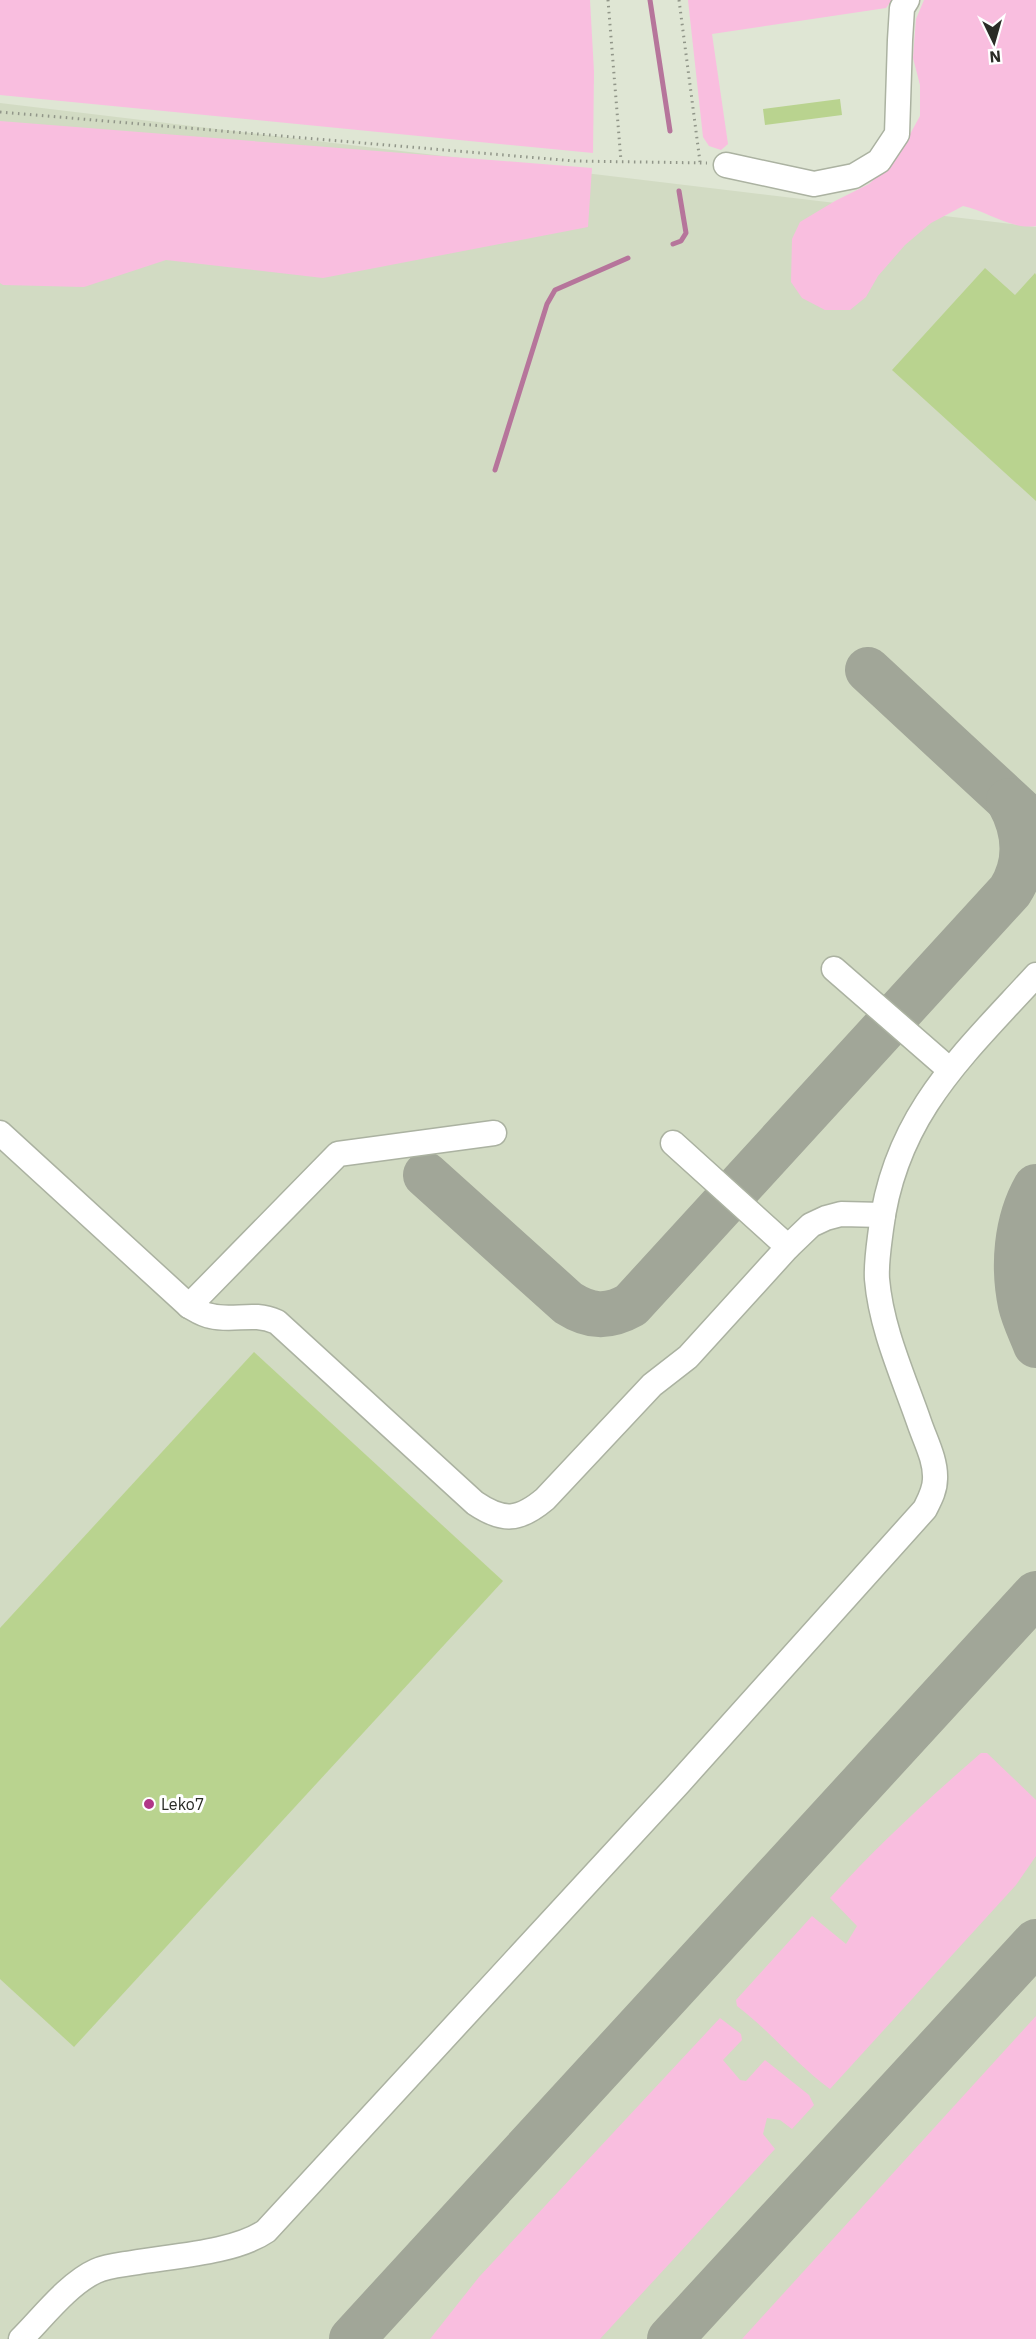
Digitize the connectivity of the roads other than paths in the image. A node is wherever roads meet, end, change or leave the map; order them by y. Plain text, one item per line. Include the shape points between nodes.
1 (907, 0) edge
2 (726, 165) road end
3 (834, 969) dead end
4 (1036, 975) edge
5 (950, 1070) junction
6 (0, 1133) edge
7 (494, 1133) dead end
8 (673, 1143) dead end
9 (883, 1215) junction
10 (788, 1247) junction
11 (189, 1306) junction
12 (21, 2339) edge

1 - 2 lane via 902,8 897,134 879,161 854,176 814,184
3 - 5 lane
4 - 5 lane
5 - 9 lane via 912,1127 899,1155
6 - 11 lane
7 - 11 lane via 338,1154
8 - 10 lane
9 - 10 lane via 841,1214 826,1218 811,1225
9 - 12 lane via 877,1278 882,1308 936,1477 925,1509 266,2231 223,2248 93,2272
10 - 11 lane via 688,1357 652,1385 545,1499 519,1516 491,1514 475,1503 278,1322 254,1315 212,1317

